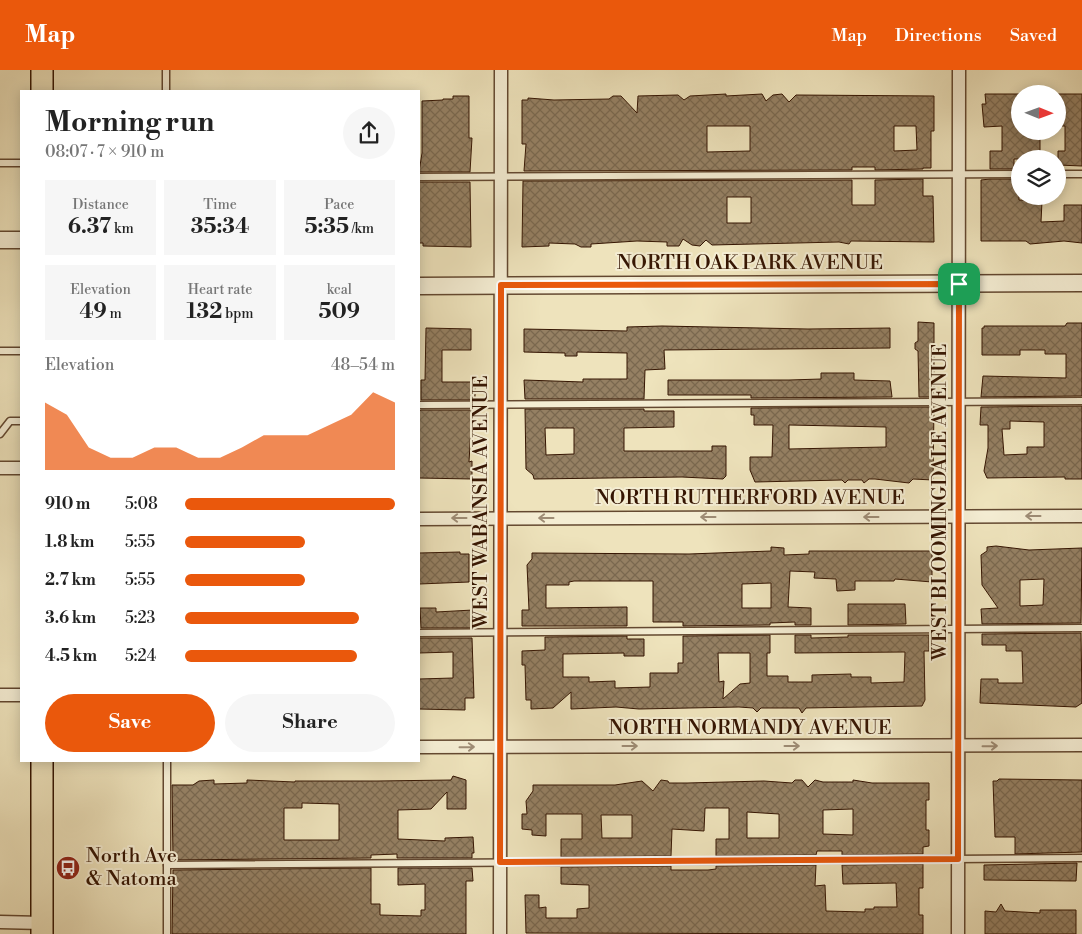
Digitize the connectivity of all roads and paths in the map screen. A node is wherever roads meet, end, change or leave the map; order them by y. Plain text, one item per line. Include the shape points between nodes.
1 (42, 70) edge
2 (166, 70) edge
3 (500, 70) edge
4 (959, 70) edge
5 (42, 90) edge
6 (166, 90) edge
7 (0, 163) edge
8 (20, 163) edge
9 (1011, 174) edge
10 (1066, 174) edge
11 (1082, 174) edge
12 (959, 175) junction
13 (420, 177) edge
14 (500, 177) junction
15 (0, 240) edge
16 (20, 240) edge
17 (1082, 283) edge
18 (959, 284) junction
19 (501, 285) junction
20 (420, 286) edge
21 (0, 351) edge
22 (20, 351) edge
23 (1082, 401) edge
24 (959, 402) junction
25 (420, 404) edge
26 (500, 404) junction
27 (20, 421) edge
28 (0, 434) edge
29 (0, 468) edge
30 (20, 468) edge
31 (958, 516) junction
32 (1082, 516) edge
33 (420, 518) edge
34 (500, 518) junction
35 (1082, 628) edge
36 (958, 629) junction
37 (420, 632) edge
38 (500, 632) junction
39 (0, 695) edge
40 (20, 695) edge
41 (1082, 745) edge
42 (500, 746) junction
43 (958, 746) junction
44 (420, 747) edge
45 (42, 762) edge
46 (167, 762) edge
47 (1082, 858) edge
48 (958, 859) junction
49 (500, 862) junction
50 (167, 865) junction
51 (0, 922) edge
52 (42, 928) edge
53 (167, 934) edge
54 (500, 934) edge
55 (958, 934) edge

1 - 5 main road
2 - 6 lane
3 - 14 street, WEST WABANSIA AVENUE
4 - 12 street, WEST BLOOMINGDALE AVENUE
7 - 8 lane
9 - 12 lane
10 - 11 lane
12 - 14 lane
12 - 18 street, WEST BLOOMINGDALE AVENUE
13 - 14 lane
14 - 19 street, WEST WABANSIA AVENUE
15 - 16 street
17 - 18 street, NORTH OAK PARK AVENUE
18 - 19 street, NORTH OAK PARK AVENUE
18 - 24 street, WEST BLOOMINGDALE AVENUE
19 - 20 street, NORTH OAK PARK AVENUE
19 - 26 street, WEST WABANSIA AVENUE
21 - 22 lane
23 - 24 lane
24 - 26 lane
24 - 31 street, WEST BLOOMINGDALE AVENUE
25 - 26 lane
26 - 34 street, WEST WABANSIA AVENUE
27 - 28 lane via 10,421
29 - 30 street
32 -> 31 street, NORTH RUTHERFORD AVENUE
31 -> 34 street, NORTH RUTHERFORD AVENUE
31 - 36 street, WEST BLOOMINGDALE AVENUE
34 -> 33 street, NORTH RUTHERFORD AVENUE
34 - 38 street, WEST WABANSIA AVENUE
35 - 36 lane
36 - 38 lane
36 - 43 street, WEST BLOOMINGDALE AVENUE
37 - 38 lane
38 - 42 street, WEST WABANSIA AVENUE
39 - 40 street
43 -> 41 street, NORTH NORMANDY AVENUE
42 -> 43 street, NORTH NORMANDY AVENUE
44 -> 42 street, NORTH NORMANDY AVENUE
42 - 49 street, WEST WABANSIA AVENUE
43 - 48 street, WEST BLOOMINGDALE AVENUE
45 - 52 main road
46 - 50 lane
47 - 48 lane
48 - 49 lane
48 - 55 street, WEST BLOOMINGDALE AVENUE
49 - 50 lane
49 - 54 street, WEST WABANSIA AVENUE
50 - 53 lane
51 - 52 street

